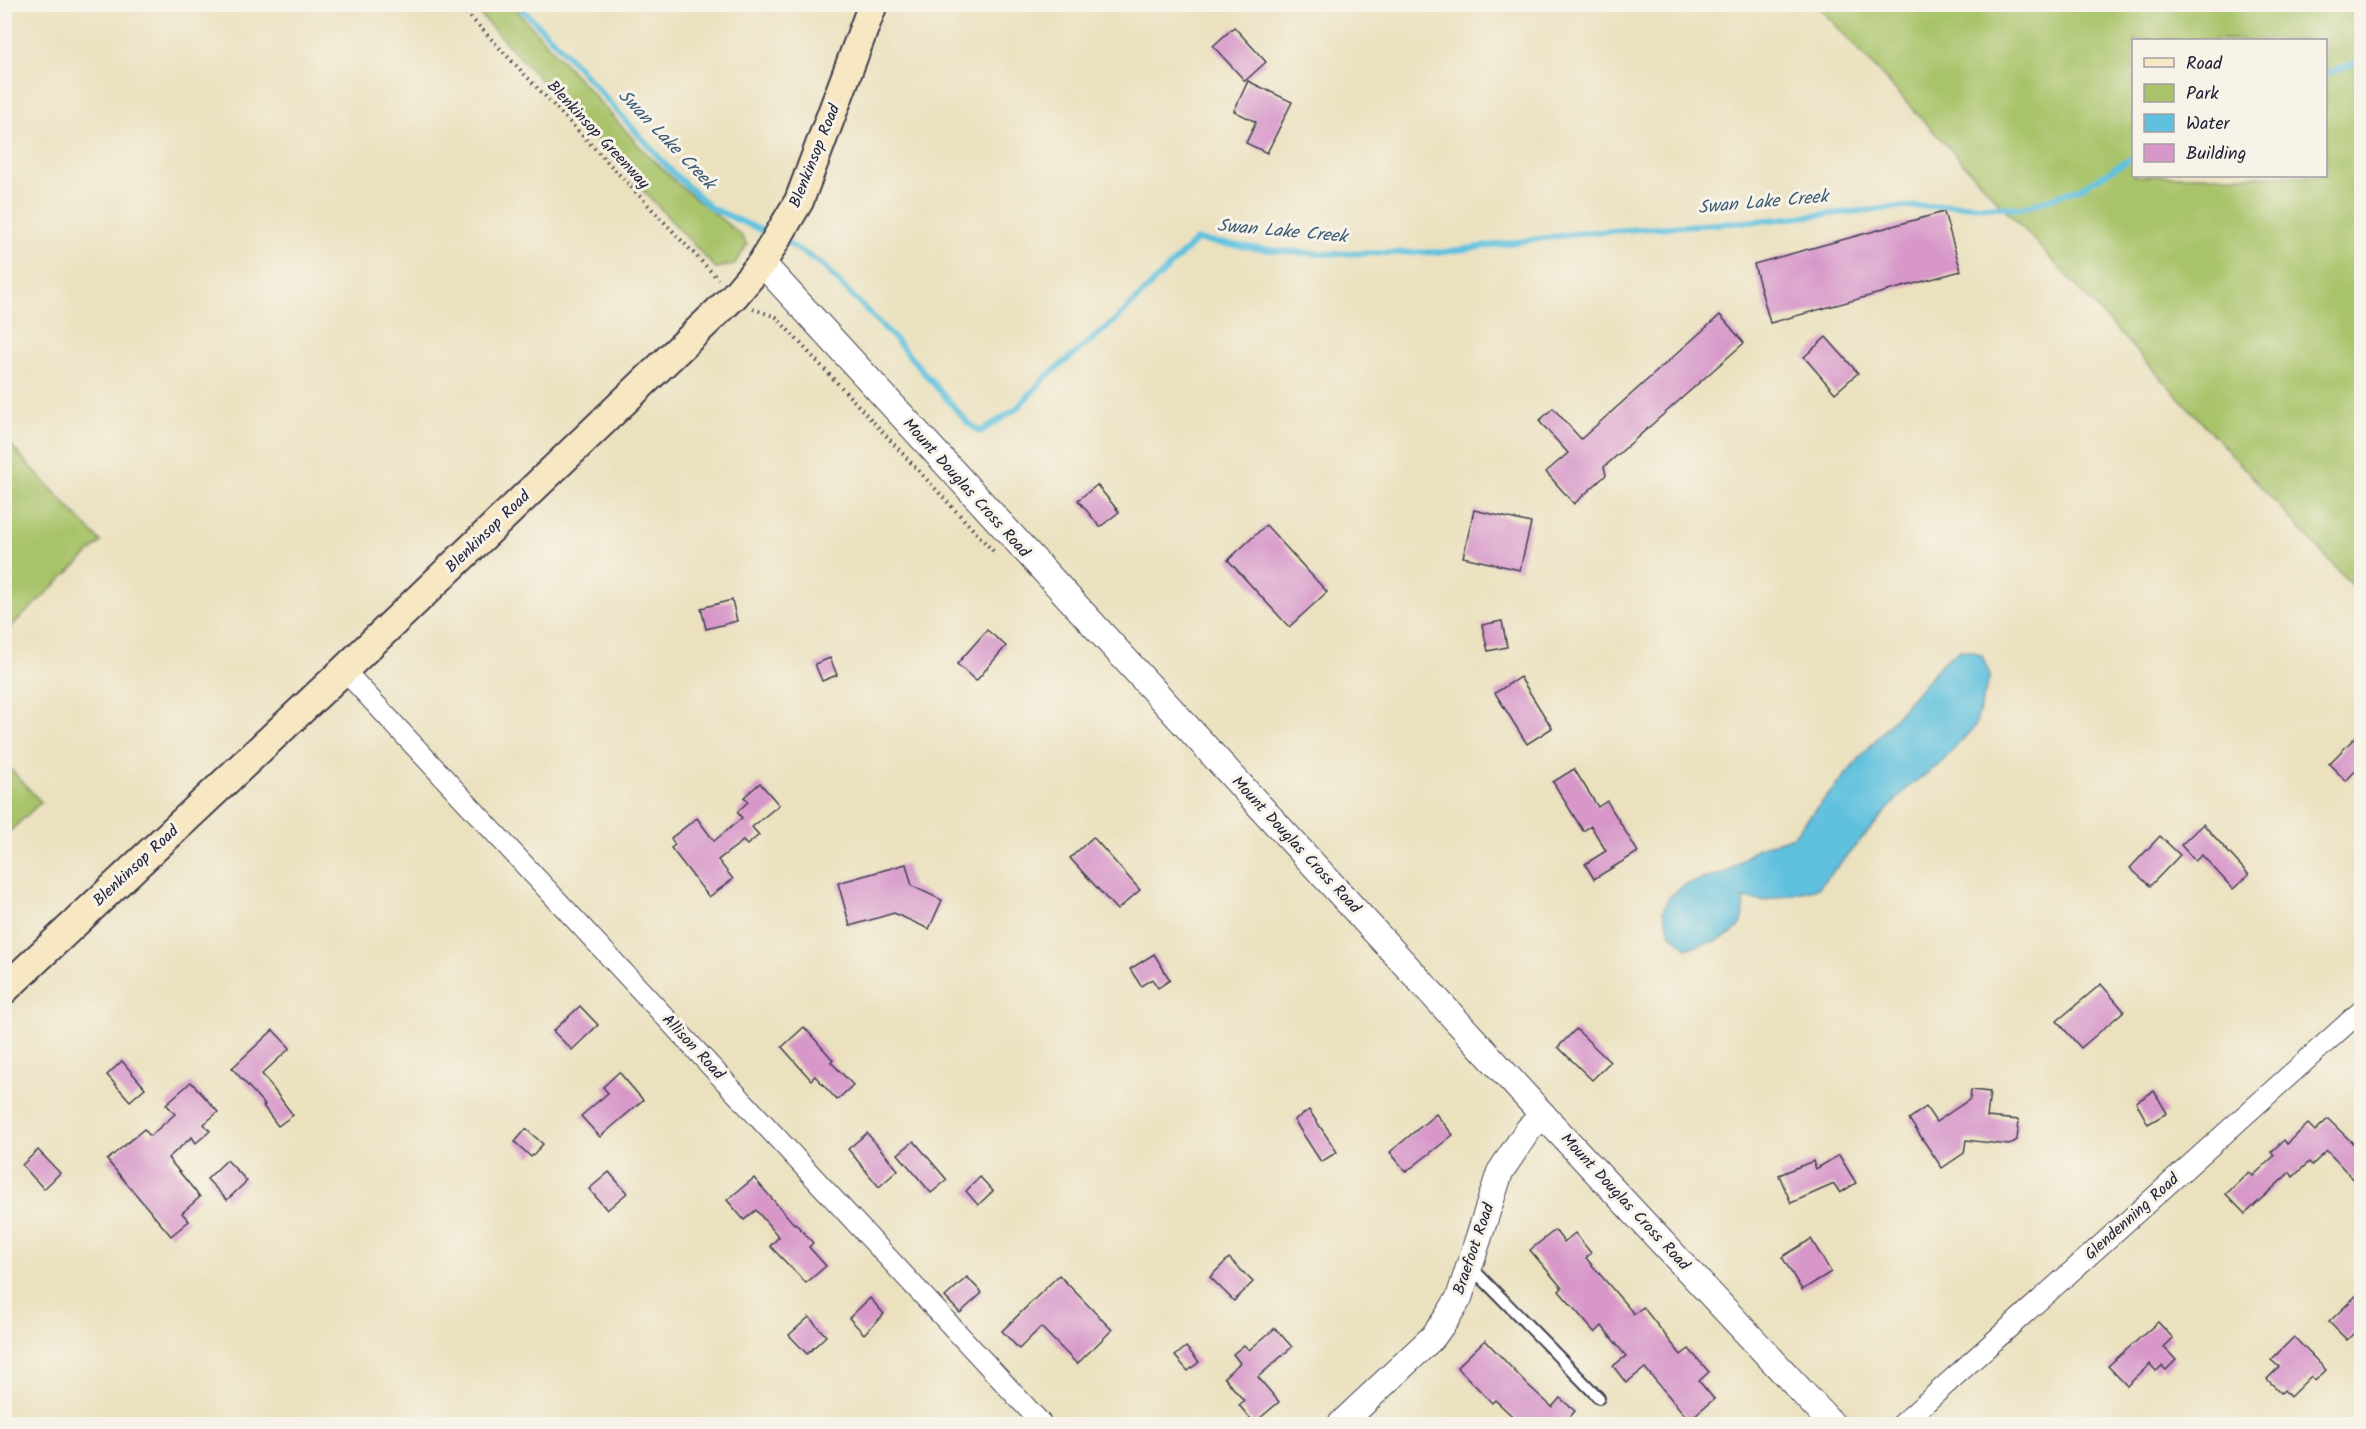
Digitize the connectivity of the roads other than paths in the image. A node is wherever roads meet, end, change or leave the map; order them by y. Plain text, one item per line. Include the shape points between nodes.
1 (873, 4) edge
2 (762, 263) junction
3 (344, 670) junction
4 (4, 990) edge
5 (2361, 1010) edge
6 (1543, 1115) junction
7 (1469, 1265) junction
8 (1599, 1398) dead end
9 (1042, 1425) edge
10 (1341, 1425) edge
11 (1832, 1425) edge
12 (1902, 1425) edge

1 - 2 main road, Blenkinsop Road via 799,201
2 - 3 main road, Blenkinsop Road via 734,296
2 - 6 street, Mount Douglas Cross Road
3 - 4 main road, Blenkinsop Road
3 - 9 street, Allison Road
5 - 12 street, Glendenning Road
6 - 7 street, Braefoot Road via 1500,1172
6 - 11 street, Mount Douglas Cross Road
7 - 8 lane
7 - 10 street, Braefoot Road via 1459,1298 1433,1336

